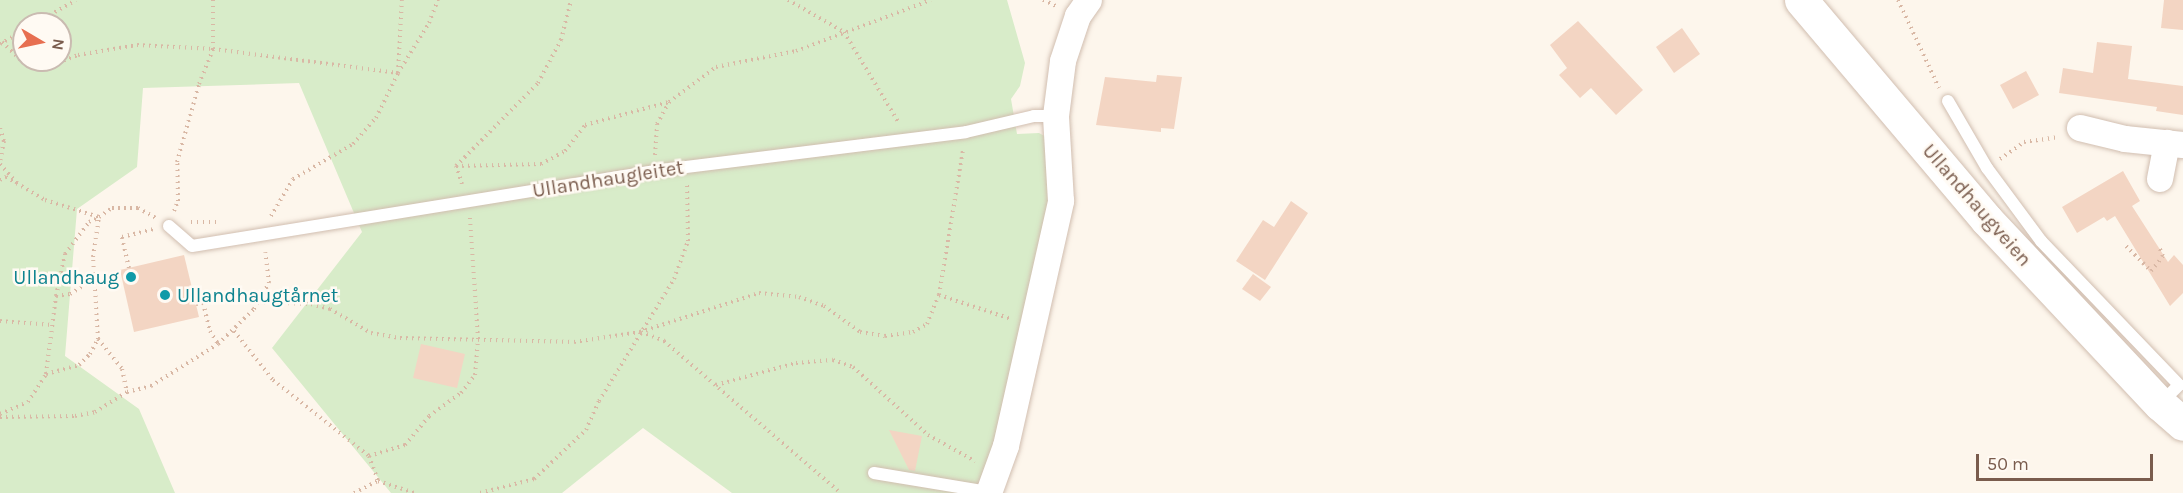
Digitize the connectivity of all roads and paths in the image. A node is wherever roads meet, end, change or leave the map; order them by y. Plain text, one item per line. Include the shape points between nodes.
1 (76, 0) edge
2 (213, 0) edge
3 (402, 0) edge
4 (438, 0) edge
5 (571, 0) edge
6 (788, 0) edge
7 (931, 0) edge
8 (1089, 0) edge
9 (1801, 0) edge
10 (1898, 0) edge
11 (55, 12) edge
12 (844, 32) junction
13 (1, 43) edge
14 (213, 49) junction
15 (398, 73) junction
16 (1948, 101) joint
17 (669, 102) junction
18 (1056, 116) junction
19 (0, 128) edge
20 (2080, 128) joint
21 (966, 132) junction
22 (908, 139) junction
23 (2175, 144) edge
24 (0, 163) edge
25 (456, 166) junction
26 (686, 167) junction
27 (1987, 168) junction
28 (654, 171) junction
29 (2160, 179) dead end
30 (0, 180) edge
31 (23, 189) junction
32 (178, 201) dead end
33 (469, 201) junction
34 (99, 218) junction
35 (169, 226) junction
36 (262, 235) junction
37 (2126, 246) dead end
38 (2159, 247) dead end
39 (129, 268) dead end
40 (93, 279) junction
41 (56, 296) junction
42 (939, 296) junction
43 (258, 302) junction
44 (196, 304) dead end
45 (0, 321) edge
46 (52, 325) junction
47 (1032, 326) junction
48 (234, 331) junction
49 (640, 332) junction
50 (98, 339) junction
51 (478, 339) junction
52 (218, 344) junction
53 (46, 374) junction
54 (716, 385) junction
55 (127, 392) junction
56 (2171, 414) edge
57 (0, 415) edge
58 (2183, 441) edge
59 (369, 456) junction
60 (874, 473) dead end
61 (378, 482) junction
62 (991, 486) edge
63 (354, 493) edge
64 (415, 493) edge
65 (480, 493) edge
66 (841, 493) edge

1 - 11 path
2 - 14 path
3 - 15 path
4 - 15 path via 429,23
5 - 25 path via 561,40 538,83
6 - 12 path
7 - 12 path
8 - 18 street via 1078,16 1063,61
9 - 56 main road, Ullandhaugveien via 1986,219
10 - 16 path via 1927,69
12 - 17 path via 796,51 716,67
12 - 22 path
13 - 14 path via 23,62 47,67 78,55 137,45
14 - 15 path
14 - 32 path via 176,167
15 - 36 path via 376,118 353,144 293,179
16 - 27 lane
17 - 25 path via 585,125 565,151 541,164
17 - 28 path via 657,124
18 - 21 lane, Ullandhaugleitet via 1034,116
18 - 47 street via 1061,201
19 - 24 path via 4,141
20 - 23 street
20 - 27 path via 2024,142
21 - 22 lane, Ullandhaugleitet
21 - 42 path
22 - 26 lane, Ullandhaugleitet
23 - 29 street
24 - 31 path
25 - 33 path
26 - 28 lane, Ullandhaugleitet
26 - 49 path via 688,241 674,279
27 - 56 lane via 2041,241 2179,385
28 - 33 lane, Ullandhaugleitet
30 - 31 path via 6,177
31 - 34 path via 71,211
33 - 36 lane, Ullandhaugleitet
33 - 51 path
34 - 35 path via 112,208 138,208
34 - 40 path
34 - 41 path via 89,222 65,254
35 - 36 lane, Ullandhaugleitet via 192,246
35 - 39 path via 122,237
36 - 43 path via 269,283
37 - 38 path via 2151,271 2163,256
40 - 41 path via 70,294
40 - 50 path
41 - 46 path
42 - 47 path
42 - 49 path via 927,324 913,332 885,336 860,332 824,306 799,297 759,294
43 - 48 path
43 - 51 path via 311,304 330,309 371,333
44 - 52 path via 204,303 210,331
45 - 46 path
46 - 53 path
47 - 62 street
48 - 52 path
48 - 59 path via 273,380
49 - 51 path via 574,342
49 - 54 path via 664,341
49 - 65 path via 586,430 534,479
50 - 53 path via 79,365
50 - 55 path via 122,369
51 - 59 path via 475,375 461,393 429,416 405,446
52 - 55 path via 151,386
53 - 57 path via 28,402
54 - 62 path via 796,363 833,360 854,367
54 - 66 path
55 - 57 path via 95,412 75,416
56 - 58 main road, Ullandhaugveien
59 - 61 path
60 - 62 lane
61 - 63 path
61 - 64 path

